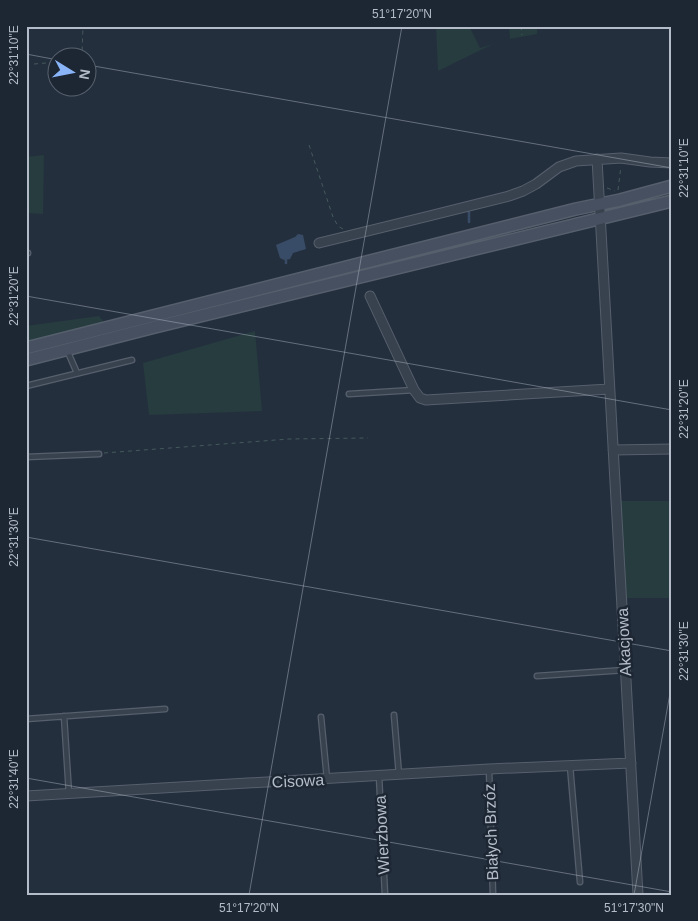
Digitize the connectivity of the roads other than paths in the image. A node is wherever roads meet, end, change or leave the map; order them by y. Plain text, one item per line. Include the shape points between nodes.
1 (597, 159) junction
2 (672, 163) edge
3 (672, 186) edge
4 (672, 201) edge
5 (600, 204) junction
6 (601, 218) junction
7 (319, 243) dead end
8 (370, 296) dead end
9 (26, 348) edge
10 (67, 350) junction
11 (26, 360) edge
12 (132, 360) dead end
13 (77, 374) junction
14 (26, 386) edge
15 (610, 389) junction
16 (414, 390) junction
17 (349, 394) dead end
18 (672, 449) edge
19 (613, 450) junction
20 (99, 454) road end
21 (26, 457) edge
22 (626, 670) junction
23 (537, 676) dead end
24 (165, 709) dead end
25 (394, 715) dead end
26 (64, 716) junction
27 (321, 717) dead end
28 (26, 719) edge
29 (630, 763) junction
30 (570, 766) junction
31 (488, 769) junction
32 (399, 775) junction
33 (379, 776) junction
34 (327, 779) junction
35 (69, 794) junction
36 (26, 796) edge
37 (580, 882) dead end
38 (385, 895) edge
39 (494, 895) edge
40 (638, 895) edge

1 - 2 street
1 - 5 street, Akacjowa
1 - 7 street via 568,163 536,184 509,196
3 - 5 main road
4 - 6 main road
5 - 6 street, Akacjowa
5 - 9 main road
6 - 10 main road
6 - 15 street, Akacjowa
8 - 16 street
10 - 11 main road
10 - 13 lane
12 - 13 lane
13 - 14 lane
15 - 16 street via 426,400
15 - 19 street, Akacjowa
16 - 17 lane
18 - 19 street
19 - 22 street, Akacjowa
20 - 21 lane
22 - 23 lane
22 - 29 street, Akacjowa
24 - 26 lane
25 - 32 lane
26 - 28 lane
26 - 35 lane
27 - 34 lane
29 - 30 street, Cisowa
29 - 40 street, Akacjowa
30 - 31 street, Cisowa
30 - 37 lane
31 - 32 street, Cisowa
31 - 39 lane, Białych Brzóz
32 - 33 street, Cisowa
33 - 34 street, Cisowa
33 - 38 lane, Wierzbowa
34 - 35 street, Cisowa
35 - 36 street, Cisowa

